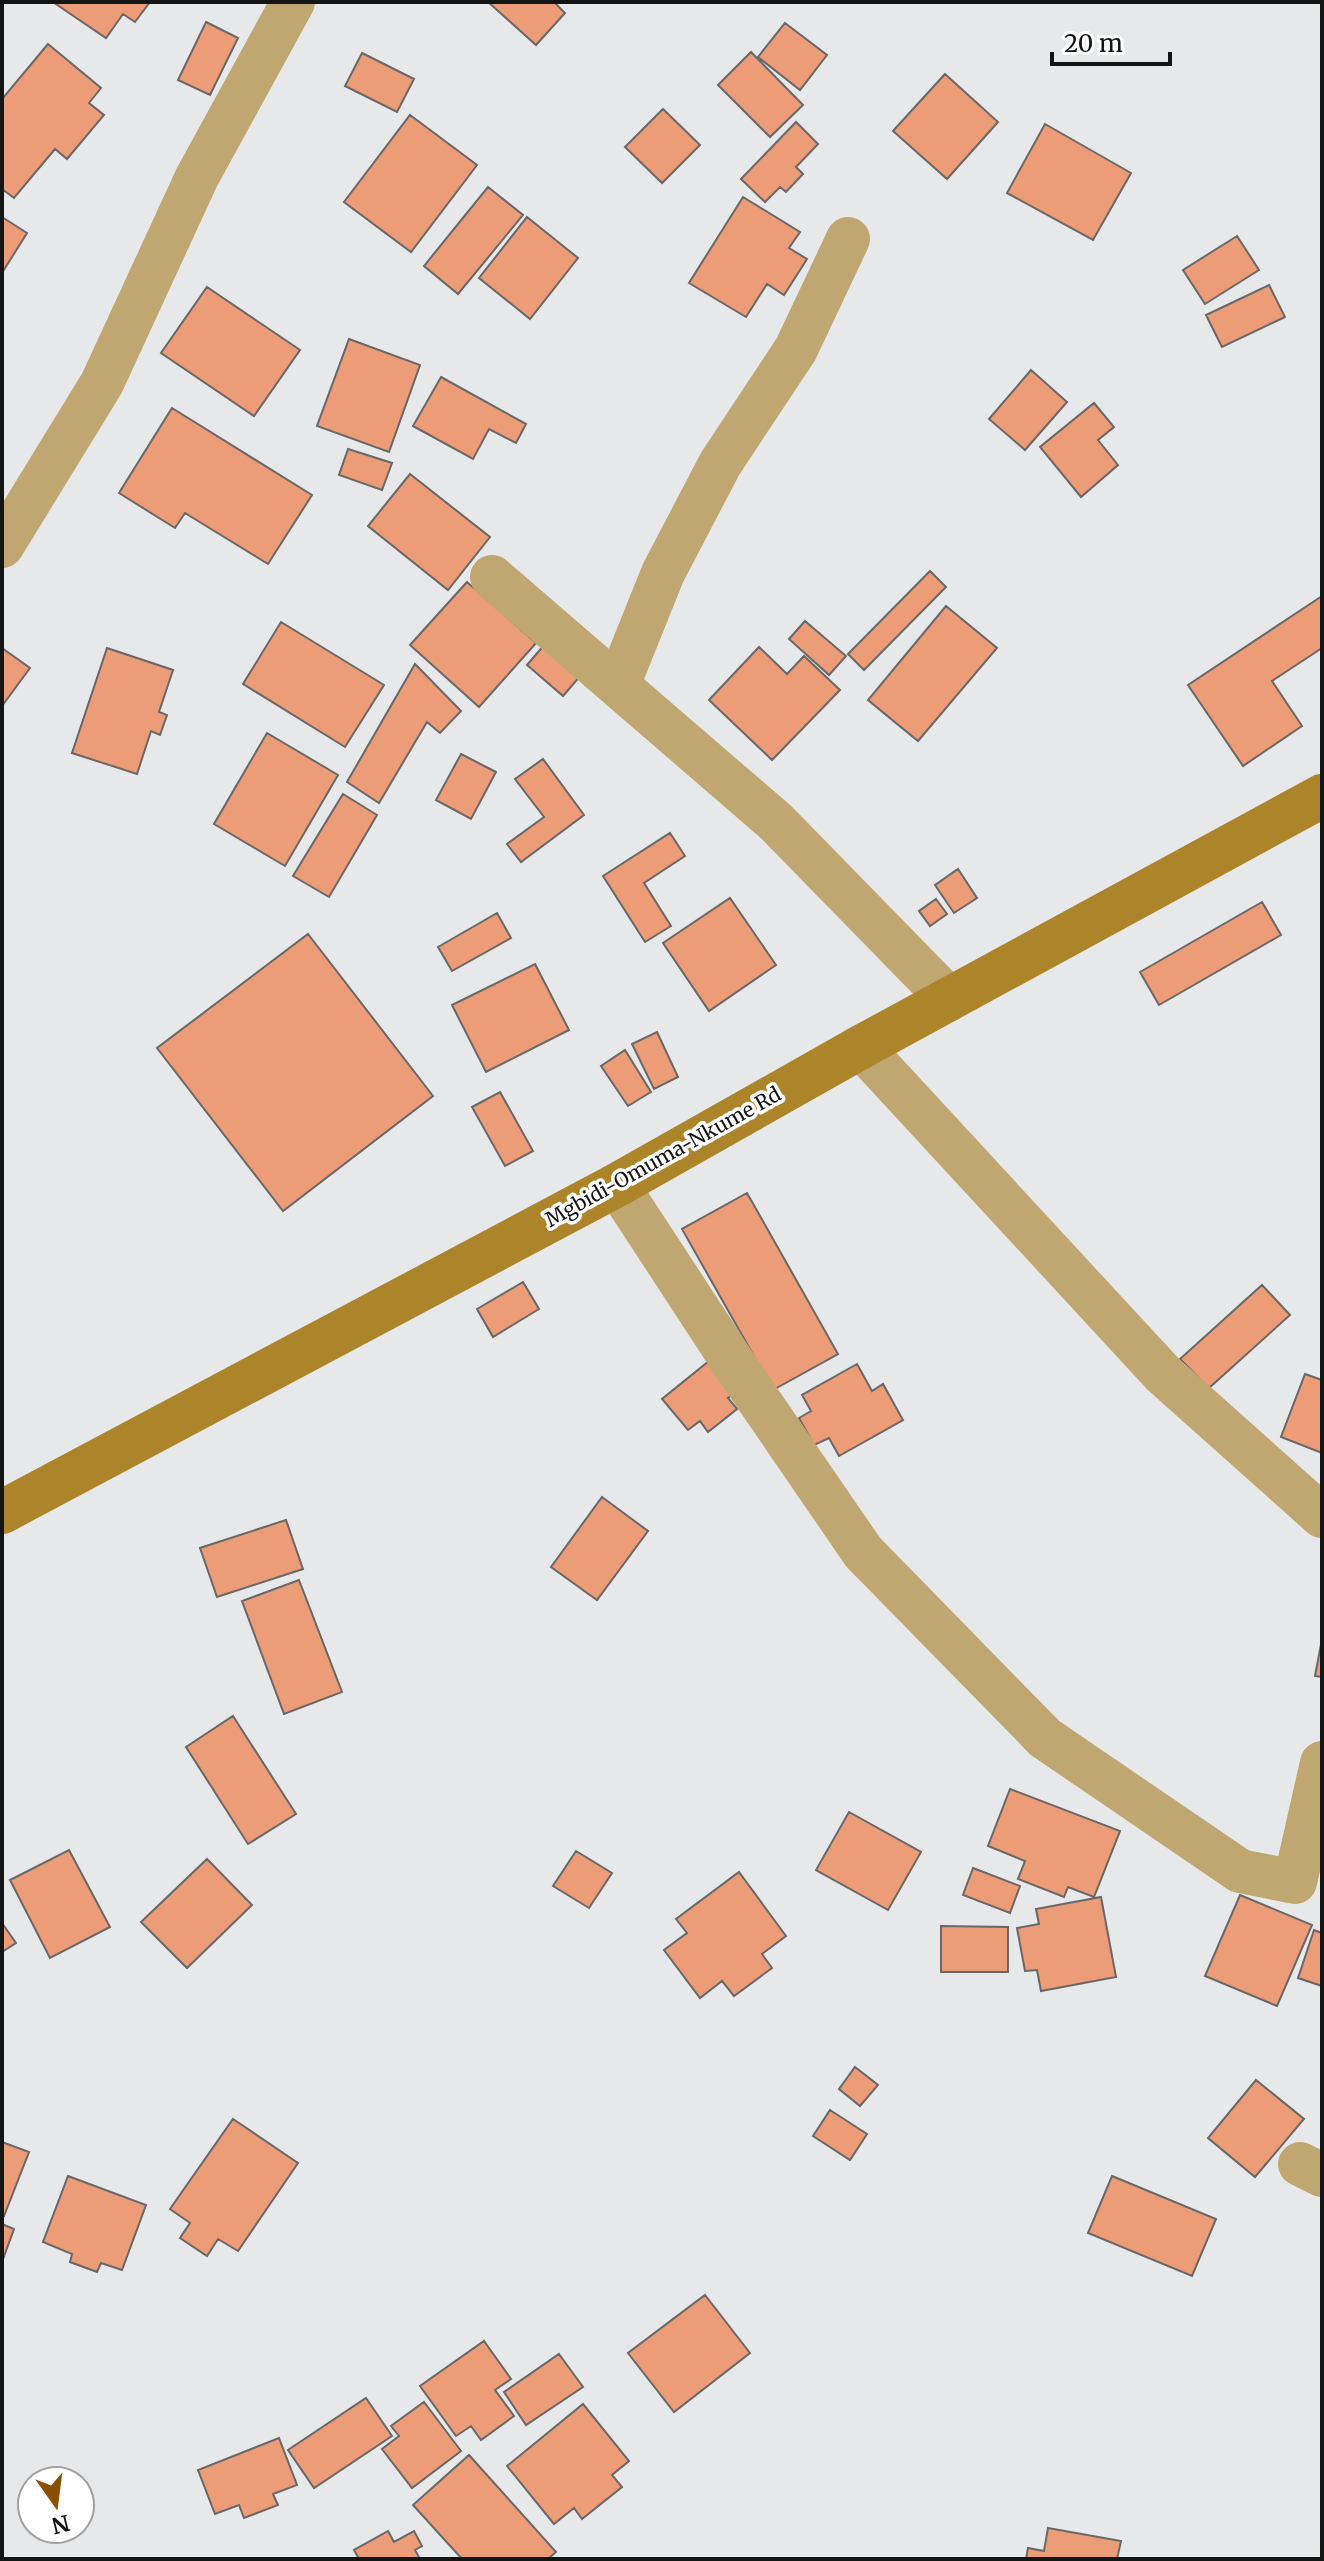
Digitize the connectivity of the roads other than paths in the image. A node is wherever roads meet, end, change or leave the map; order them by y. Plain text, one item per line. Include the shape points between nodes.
1 (293, 2) edge
2 (848, 239) dead end
3 (2, 546) edge
4 (492, 577) dead end
5 (618, 685) junction
6 (1322, 796) edge
7 (949, 999) junction
8 (861, 1047) junction
9 (617, 1185) junction
10 (2, 1512) edge
11 (1322, 1516) edge
12 (1322, 1763) edge

1 - 3 street via 197,177 102,383
2 - 5 street via 796,349 705,491 663,573
4 - 5 street
5 - 7 street via 776,822
6 - 7 street, Mgbidi-Omuma-Nkume Rd
7 - 8 street, Mgbidi-Omuma-Nkume Rd
8 - 9 street, Mgbidi-Omuma-Nkume Rd
8 - 11 street via 1163,1374
9 - 10 street, Mgbidi-Omuma-Nkume Rd
9 - 12 street via 863,1552 1045,1738 1240,1871 1295,1882

